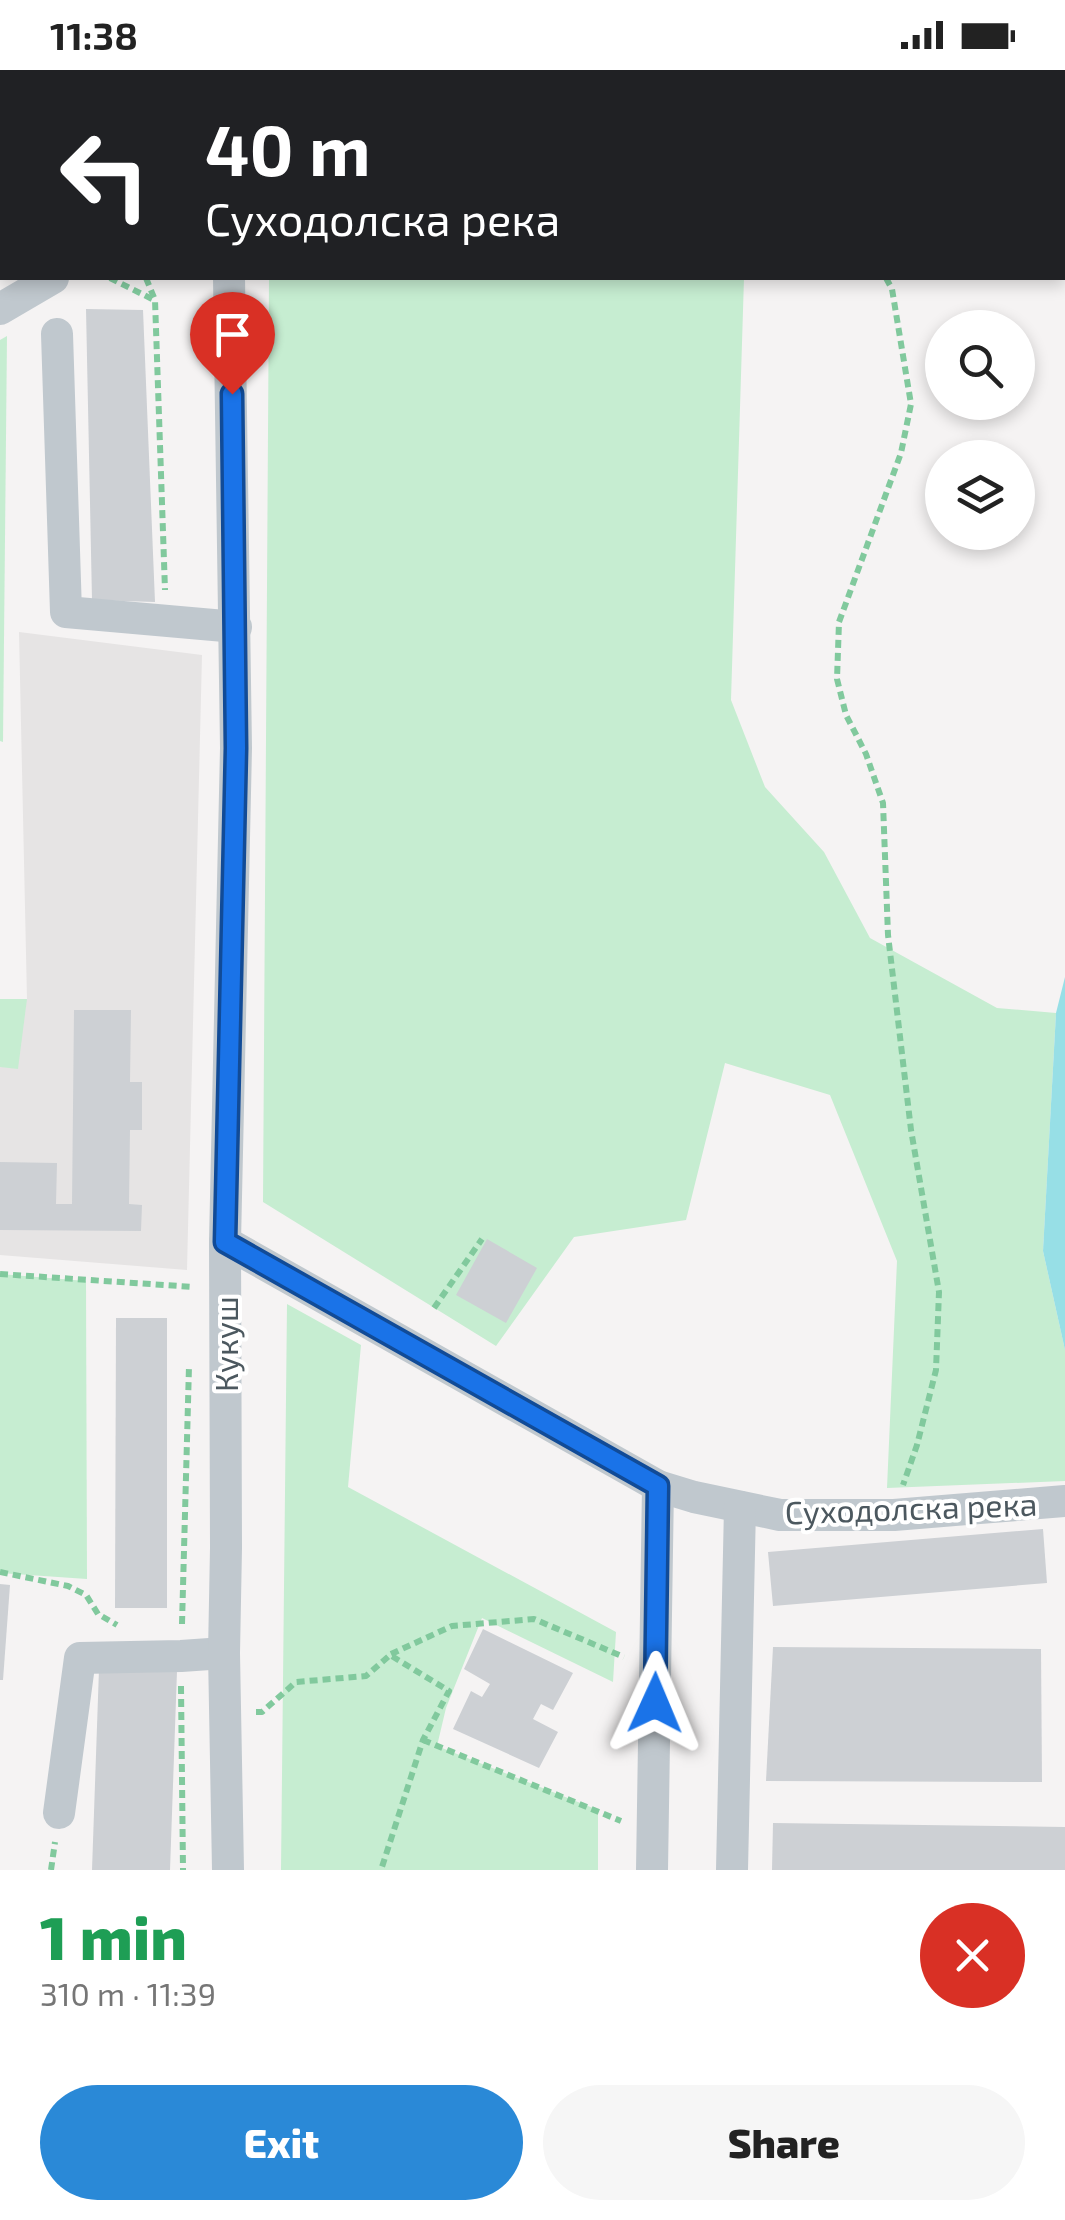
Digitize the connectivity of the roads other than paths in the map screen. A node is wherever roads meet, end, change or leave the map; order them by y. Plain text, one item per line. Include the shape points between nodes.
1 (51, 280) edge
2 (229, 280) edge
3 (0, 309) edge
4 (58, 334) dead end
5 (236, 627) junction
6 (225, 1242) junction
7 (658, 1486) junction
8 (1065, 1501) edge
9 (740, 1507) junction
10 (224, 1653) junction
11 (59, 1813) dead end
12 (228, 1870) edge
13 (652, 1870) edge
14 (732, 1870) edge

1 - 3 street
2 - 5 street, Кукуш
4 - 5 street via 66,612
5 - 6 street, Кукуш
6 - 7 street, Суходолска река
6 - 10 street, Кукуш
7 - 9 street, Суходолска река
7 - 13 street
8 - 9 street, Суходолска река via 894,1515
9 - 14 street
10 - 11 street via 80,1658
10 - 12 street, Кукуш

